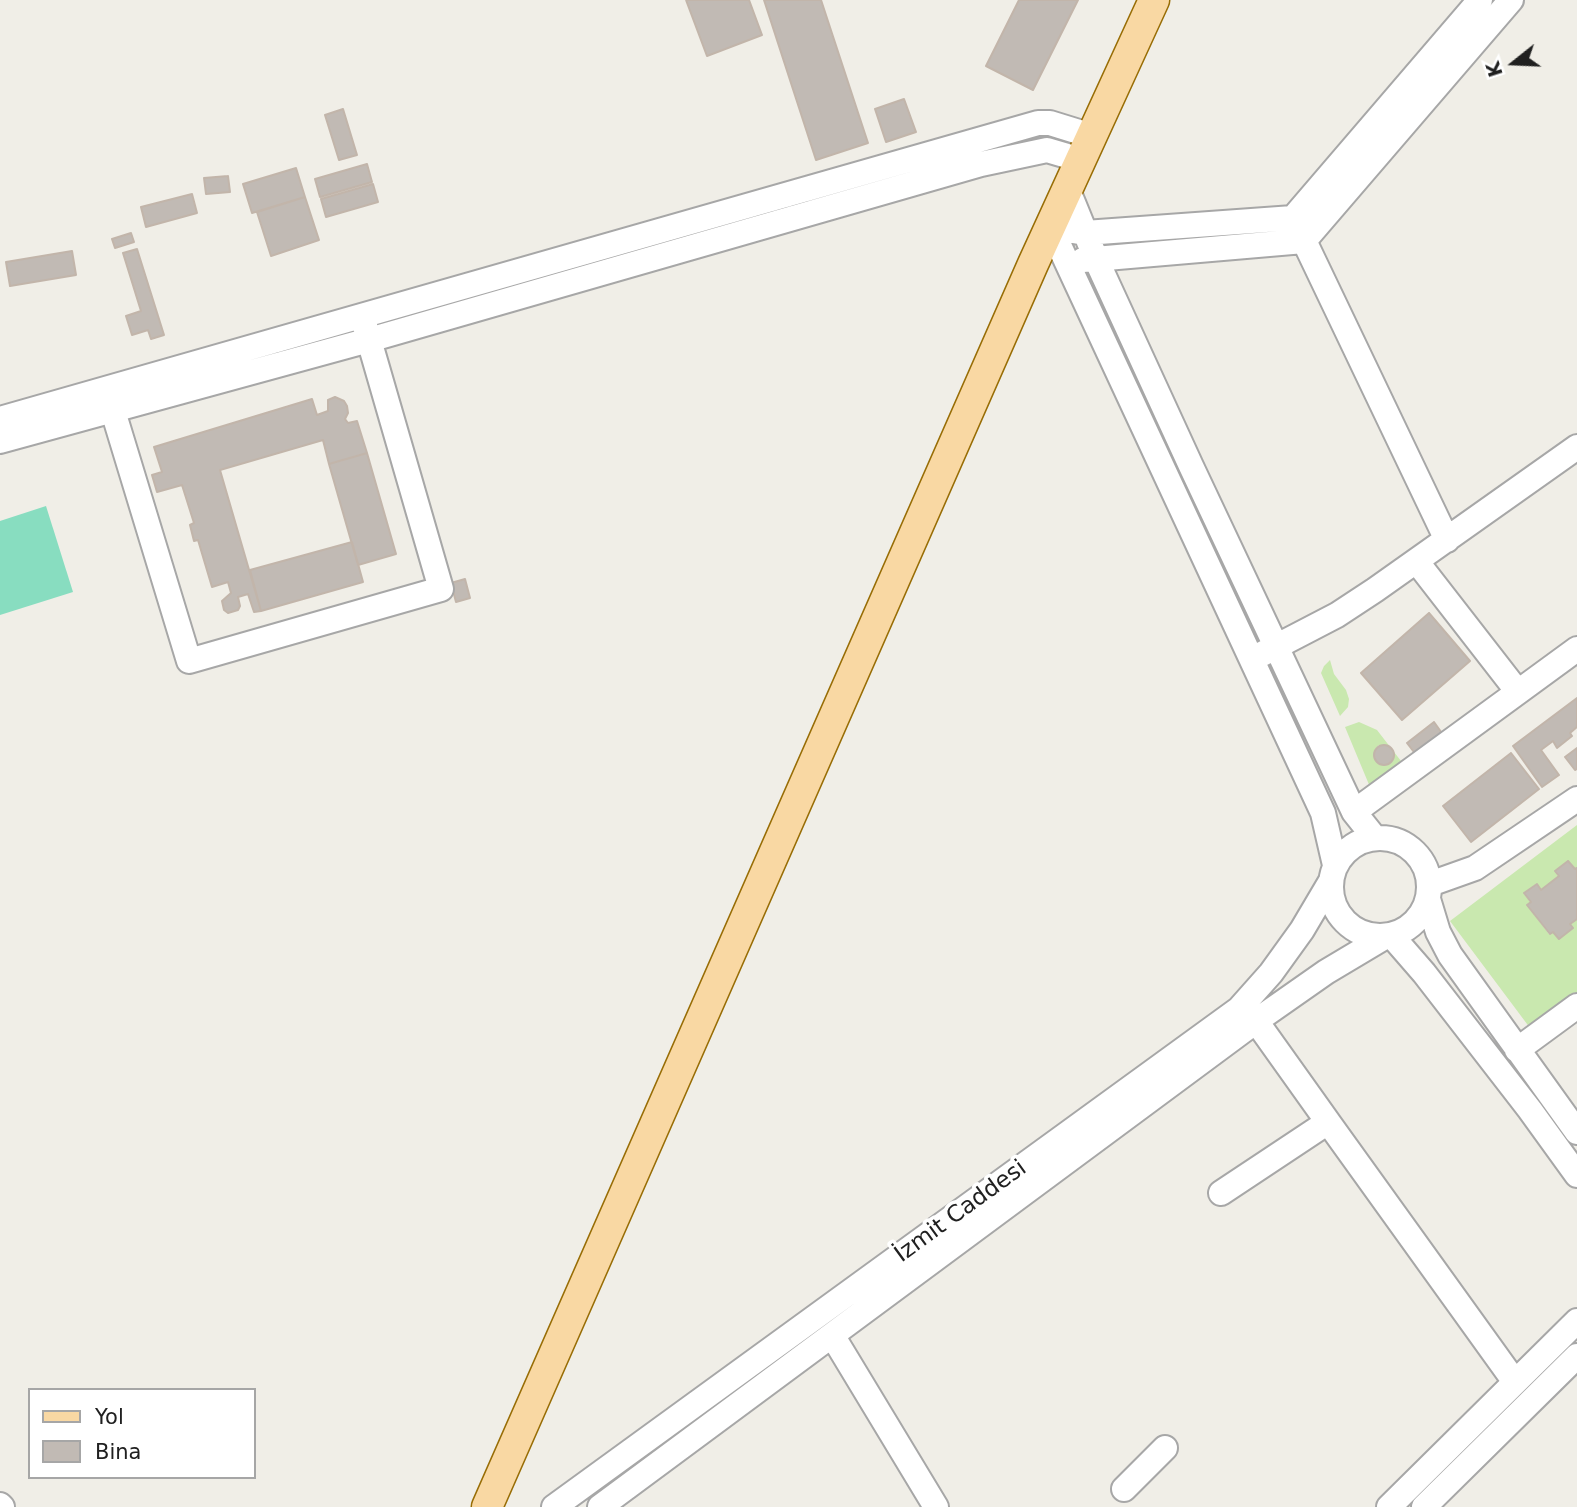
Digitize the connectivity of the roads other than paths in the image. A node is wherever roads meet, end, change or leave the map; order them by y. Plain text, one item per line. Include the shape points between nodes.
1 (1154, 0) edge
2 (1480, 0) edge
3 (1511, 0) edge
4 (1086, 148) junction
5 (1068, 188) junction
6 (1293, 218) junction
7 (1051, 228) junction
8 (1085, 233) junction
9 (1304, 241) junction
10 (1097, 258) junction
11 (1066, 261) junction
12 (1033, 264) junction
13 (366, 329) junction
14 (113, 411) junction
15 (0, 419) edge
16 (0, 441) edge
17 (1577, 447) edge
18 (1447, 540) junction
19 (1417, 562) junction
20 (1276, 647) junction
21 (1577, 649) edge
22 (1250, 660) junction
23 (1518, 692) junction
24 (1577, 799) edge
25 (1354, 812) junction
26 (1374, 837) junction
27 (1333, 873) junction
28 (1429, 892) junction
29 (1387, 937) junction
30 (1577, 1006) edge
31 (1256, 1021) junction
32 (1517, 1051) junction
33 (1328, 1122) junction
34 (1577, 1132) edge
35 (1577, 1175) edge
36 (1221, 1193) dead end
37 (1577, 1321) edge
38 (832, 1335) junction
39 (1577, 1356) edge
40 (1515, 1382) junction
41 (541, 1385) junction
42 (1166, 1448) dead end
43 (1124, 1489) dead end
44 (487, 1507) edge
45 (511, 1507) edge
46 (554, 1507) edge
47 (600, 1507) edge
48 (936, 1507) edge
49 (1389, 1507) edge
50 (1424, 1507) edge

1 - 4 main road
2 - 6 street
3 - 9 street
4 - 5 main road
4 - 13 street via 1047,150 981,164
5 - 7 main road
5 - 8 street
6 - 8 street
6 - 9 street
7 - 8 street
7 - 11 street
7 - 12 main road
8 - 10 street
9 - 10 street
9 - 18 street
10 - 11 street
10 - 20 street
11 - 12 street
11 - 22 street
12 - 41 main road
13 - 14 street
13 - 14 street via 441,589 189,661
13 - 15 street
14 - 16 street
17 - 18 street
18 - 19 street
19 - 20 street
19 - 23 street
20 - 22 street
20 - 25 street
21 - 23 street
22 - 27 street via 1323,813
23 - 25 street
24 - 28 street via 1475,868
25 - 26 street
26 - 27 street, İzmit Caddesi via 1345,852
26 - 28 street via 1390,838 1418,854 1426,868
27 - 29 street via 1331,896 1345,922
27 - 46 street, İzmit Caddesi via 1302,930 1239,1009
28 - 29 street, İzmit Caddesi via 1413,924
28 - 32 street via 1438,932 1450,956
29 - 31 street, İzmit Caddesi
29 - 35 street via 1424,973
30 - 32 street
31 - 33 street
31 - 38 street, İzmit Caddesi
32 - 34 street
33 - 36 street
33 - 40 street
37 - 40 street
38 - 47 street, İzmit Caddesi
38 - 48 street
39 - 50 street
40 - 49 street
41 - 44 main road
41 - 45 main road via 516,1466
42 - 43 street

